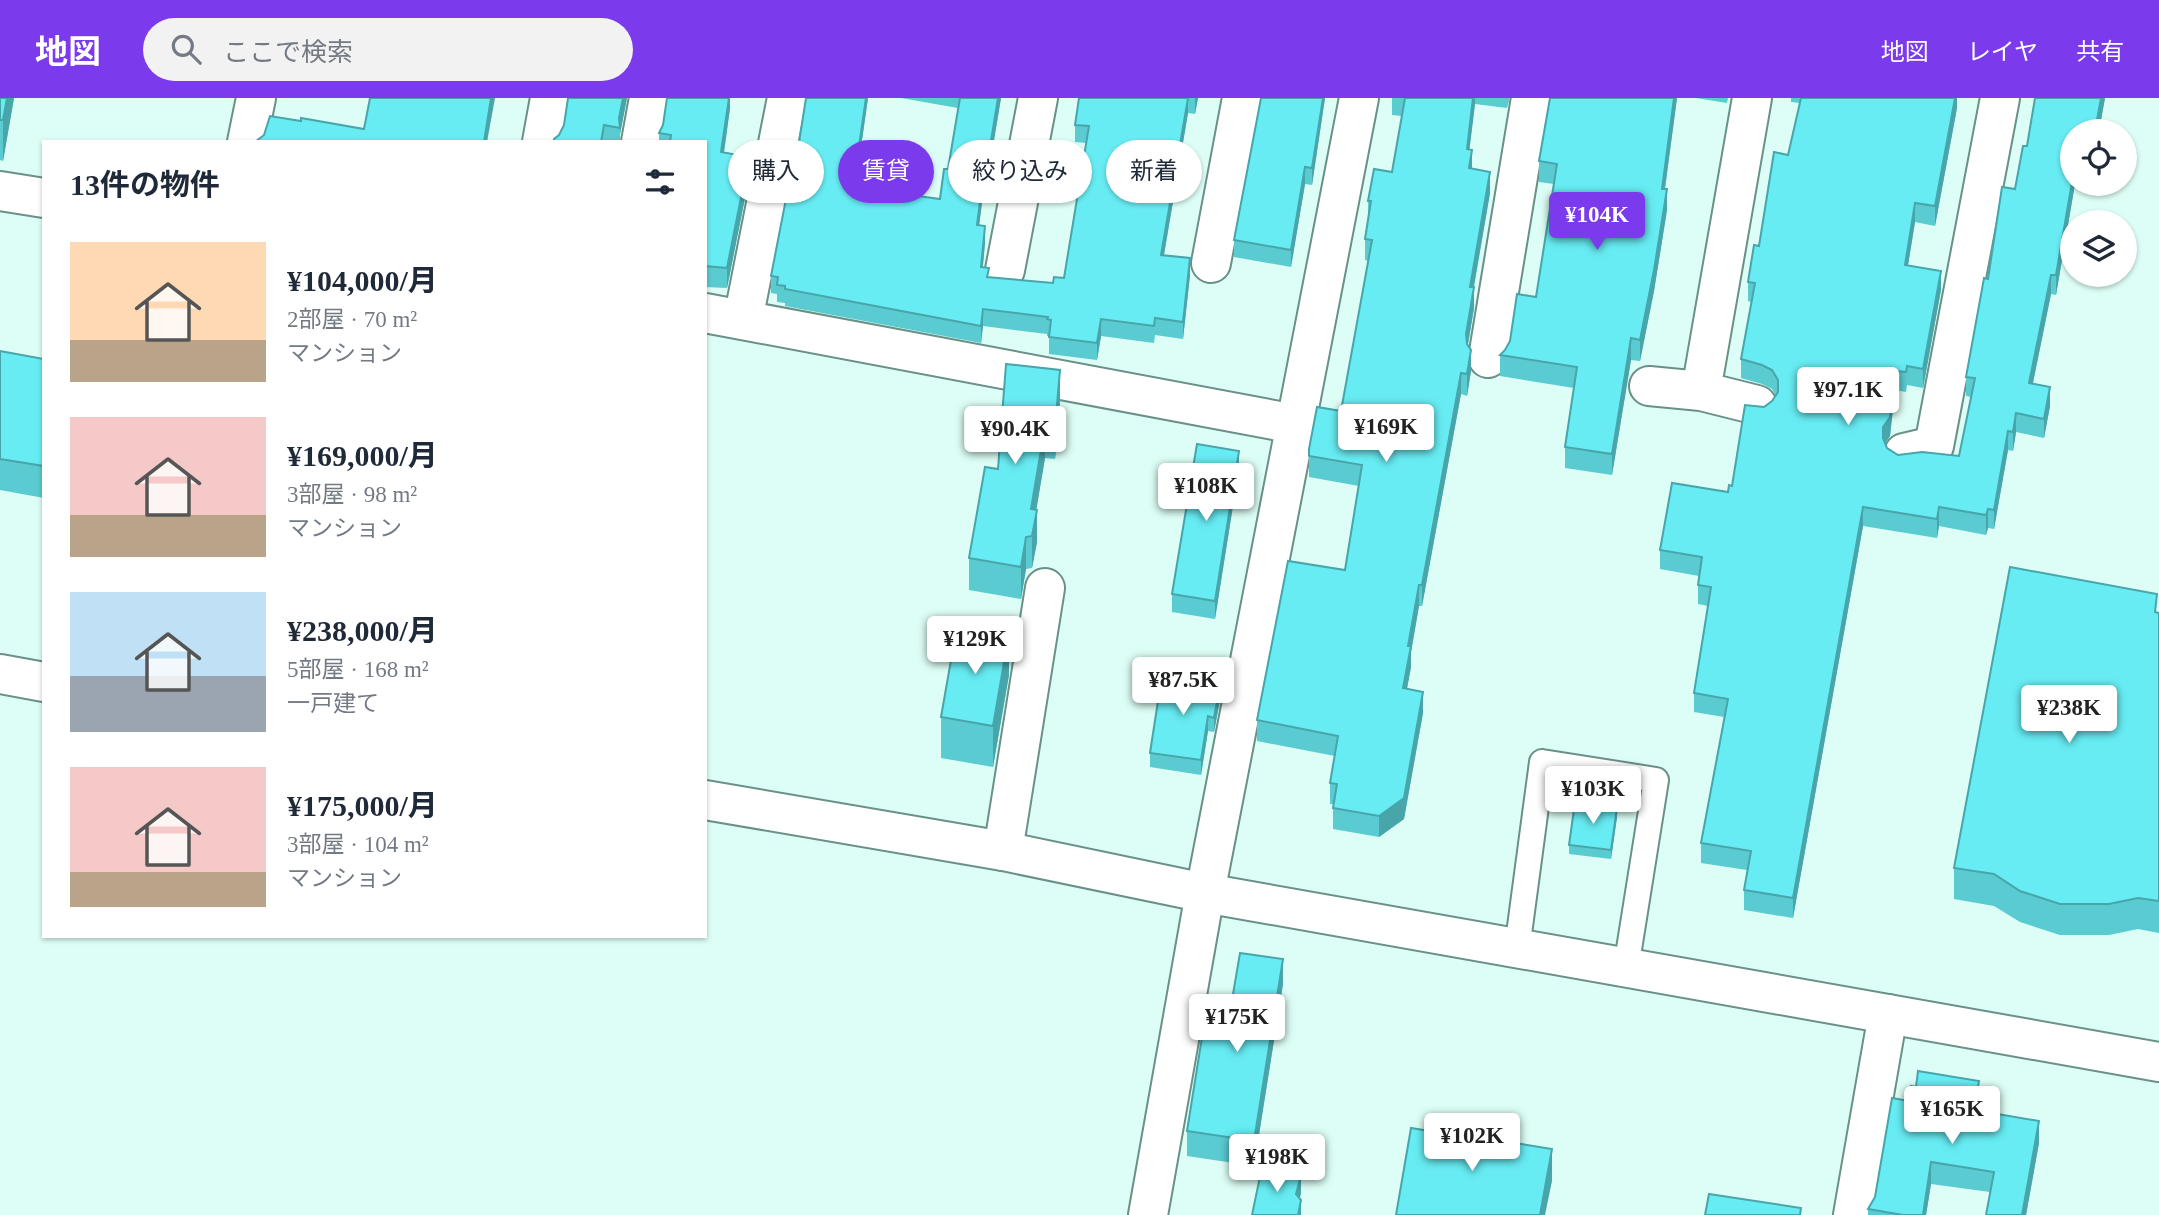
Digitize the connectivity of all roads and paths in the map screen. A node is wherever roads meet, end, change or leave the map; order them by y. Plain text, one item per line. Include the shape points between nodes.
1 (256, 98) edge
2 (550, 98) edge
3 (649, 98) edge
4 (787, 98) edge
5 (1038, 98) edge
6 (1242, 98) edge
7 (1359, 98) edge
8 (1531, 98) edge
9 (1752, 98) edge
10 (2000, 98) edge
11 (247, 140) edge
12 (542, 140) edge
13 (641, 140) edge
14 (0, 191) edge
15 (42, 198) edge
16 (1211, 263) dead end
17 (1004, 270) dead end
18 (707, 313) edge
19 (743, 320) junction
20 (1488, 358) dead end
21 (1649, 386) dead end
22 (1701, 391) junction
23 (1757, 405) edge
24 (1295, 424) junction
25 (1905, 453) edge
26 (1045, 588) dead end
27 (0, 674) edge
28 (42, 682) edge
29 (707, 800) edge
30 (1003, 851) junction
31 (1205, 893) junction
32 (1517, 949) junction
33 (1626, 968) junction
34 (1888, 1014) junction
35 (2159, 1062) edge
36 (1148, 1215) edge
37 (1853, 1215) edge

1 - 11 street
2 - 12 street
3 - 13 street
4 - 19 street
5 - 17 street
6 - 16 street
7 - 24 street
8 - 20 street
9 - 22 street
10 - 25 street via 1934,446
14 - 15 street
18 - 19 street
19 - 24 street
21 - 22 street
22 - 23 street
24 - 31 street
26 - 30 street
27 - 28 street
29 - 30 street
30 - 31 street
31 - 32 street
31 - 36 street
32 - 33 street
32 - 33 lane via 1542,762 1656,780
33 - 34 street
34 - 35 street
34 - 37 street

